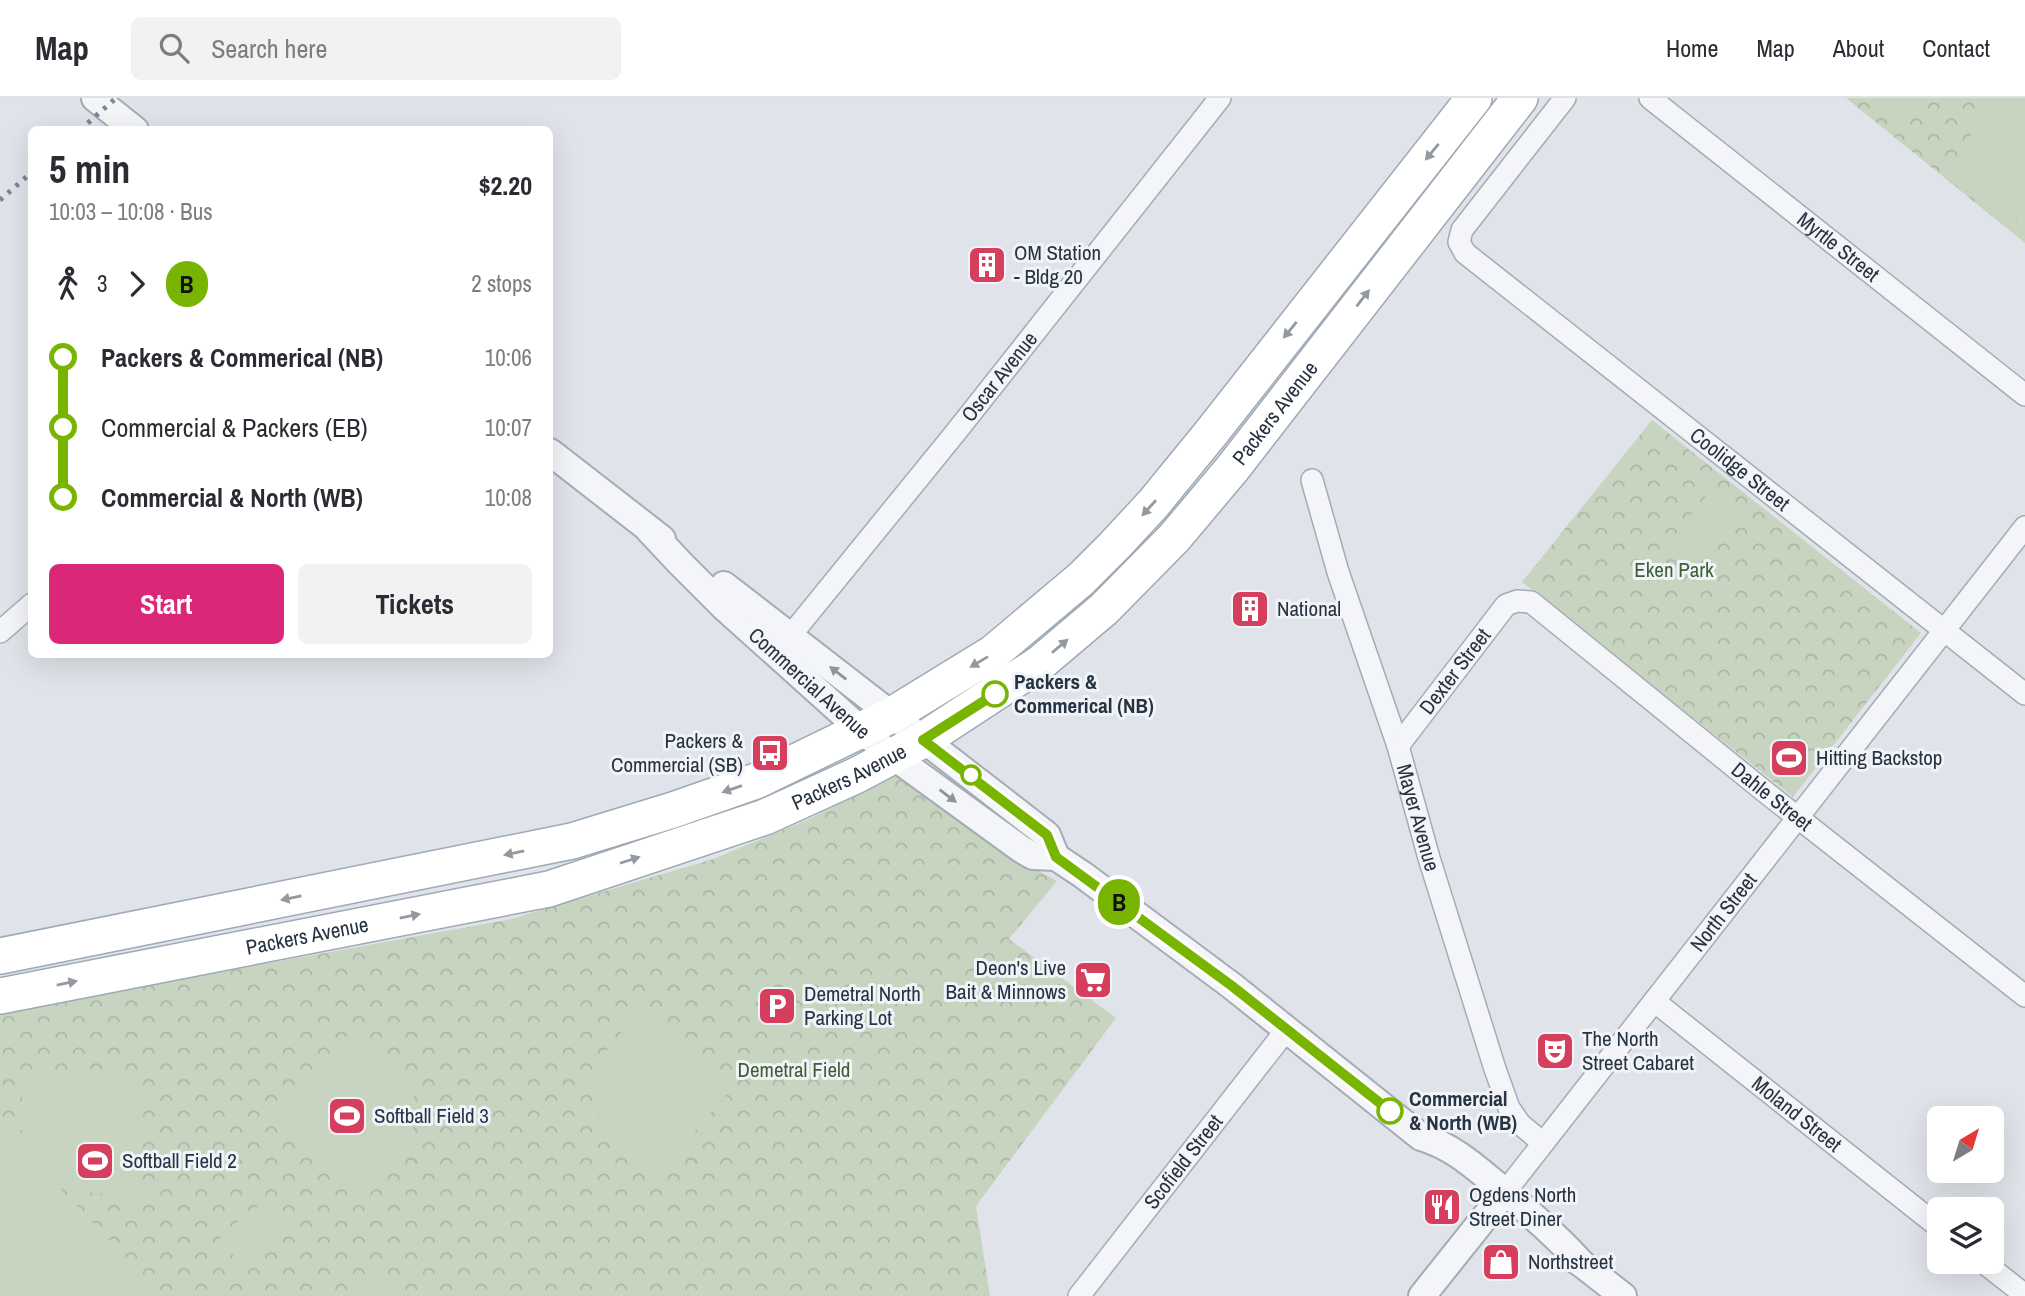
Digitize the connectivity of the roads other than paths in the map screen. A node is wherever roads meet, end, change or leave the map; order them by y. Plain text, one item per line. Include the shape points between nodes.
1 (94, 98) edge
2 (1220, 98) edge
3 (1474, 98) edge
4 (1520, 98) edge
5 (1565, 98) edge
6 (1650, 98) edge
7 (130, 126) edge
8 (2025, 395) edge
9 (553, 454) edge
10 (1312, 480) dead end
11 (2025, 527) edge
12 (1517, 601) joint
13 (28, 608) edge
14 (1944, 631) junction
15 (0, 632) edge
16 (783, 645) junction
17 (2025, 694) edge
18 (876, 722) junction
19 (923, 740) junction
20 (1398, 746) junction
21 (893, 756) junction
22 (1798, 817) junction
23 (1056, 857) junction
24 (0, 956) edge
25 (0, 996) edge
26 (2025, 996) edge
27 (1654, 1001) junction
28 (1287, 1029) junction
29 (1543, 1143) junction
30 (1500, 1199) junction
31 (1927, 1217) edge
32 (1998, 1274) edge
33 (2024, 1294) edge
34 (1079, 1296) edge
35 (1422, 1296) edge
36 (1623, 1296) edge

1 - 7 street
2 - 16 street, Oscar Avenue
3 -> 18 main road, Packers Avenue via 1153,504 1115,545 1082,579 993,653
19 -> 4 main road, Packers Avenue via 1040,664 1104,609 1174,538
5 - 14 street, Coolidge Street via 1462,230 1459,242 1465,253
6 - 8 street, Myrtle Street
9 - 16 street, Commercial Avenue via 649,530 687,571
10 - 20 street, Mayer Avenue via 1338,572
11 - 14 street, North Street
12 - 20 street, Dexter Street via 1503,608
12 - 22 street, Dahle Street via 1542,608
13 - 15 street
14 - 17 street, Coolidge Street
14 - 22 street, North Street
16 - 18 street, Commercial Avenue
18 - 19 street, Commercial Avenue
18 - 21 street, Commercial Avenue
18 -> 24 main road, Packers Avenue via 756,781 572,841
19 - 21 main road, Packers Avenue
19 - 23 street, Commercial Avenue via 1047,835
20 - 29 street, Mayer Avenue via 1509,1108
21 -> 23 street, Commercial Avenue via 1021,849 1033,856
25 -> 21 main road, Packers Avenue via 549,889 765,817
22 - 26 street, Dahle Street
22 - 27 street, North Street
23 - 28 street, Commercial Avenue
27 - 29 street, North Street
27 - 31 street, Moland Street
28 - 30 street, Commercial Avenue via 1422,1137 1432,1154
28 - 34 street, Scofield Street
29 - 30 street, North Street
30 - 35 street, North Street
30 - 36 street, Commercial Avenue via 1532,1237 1582,1264
32 - 33 street

